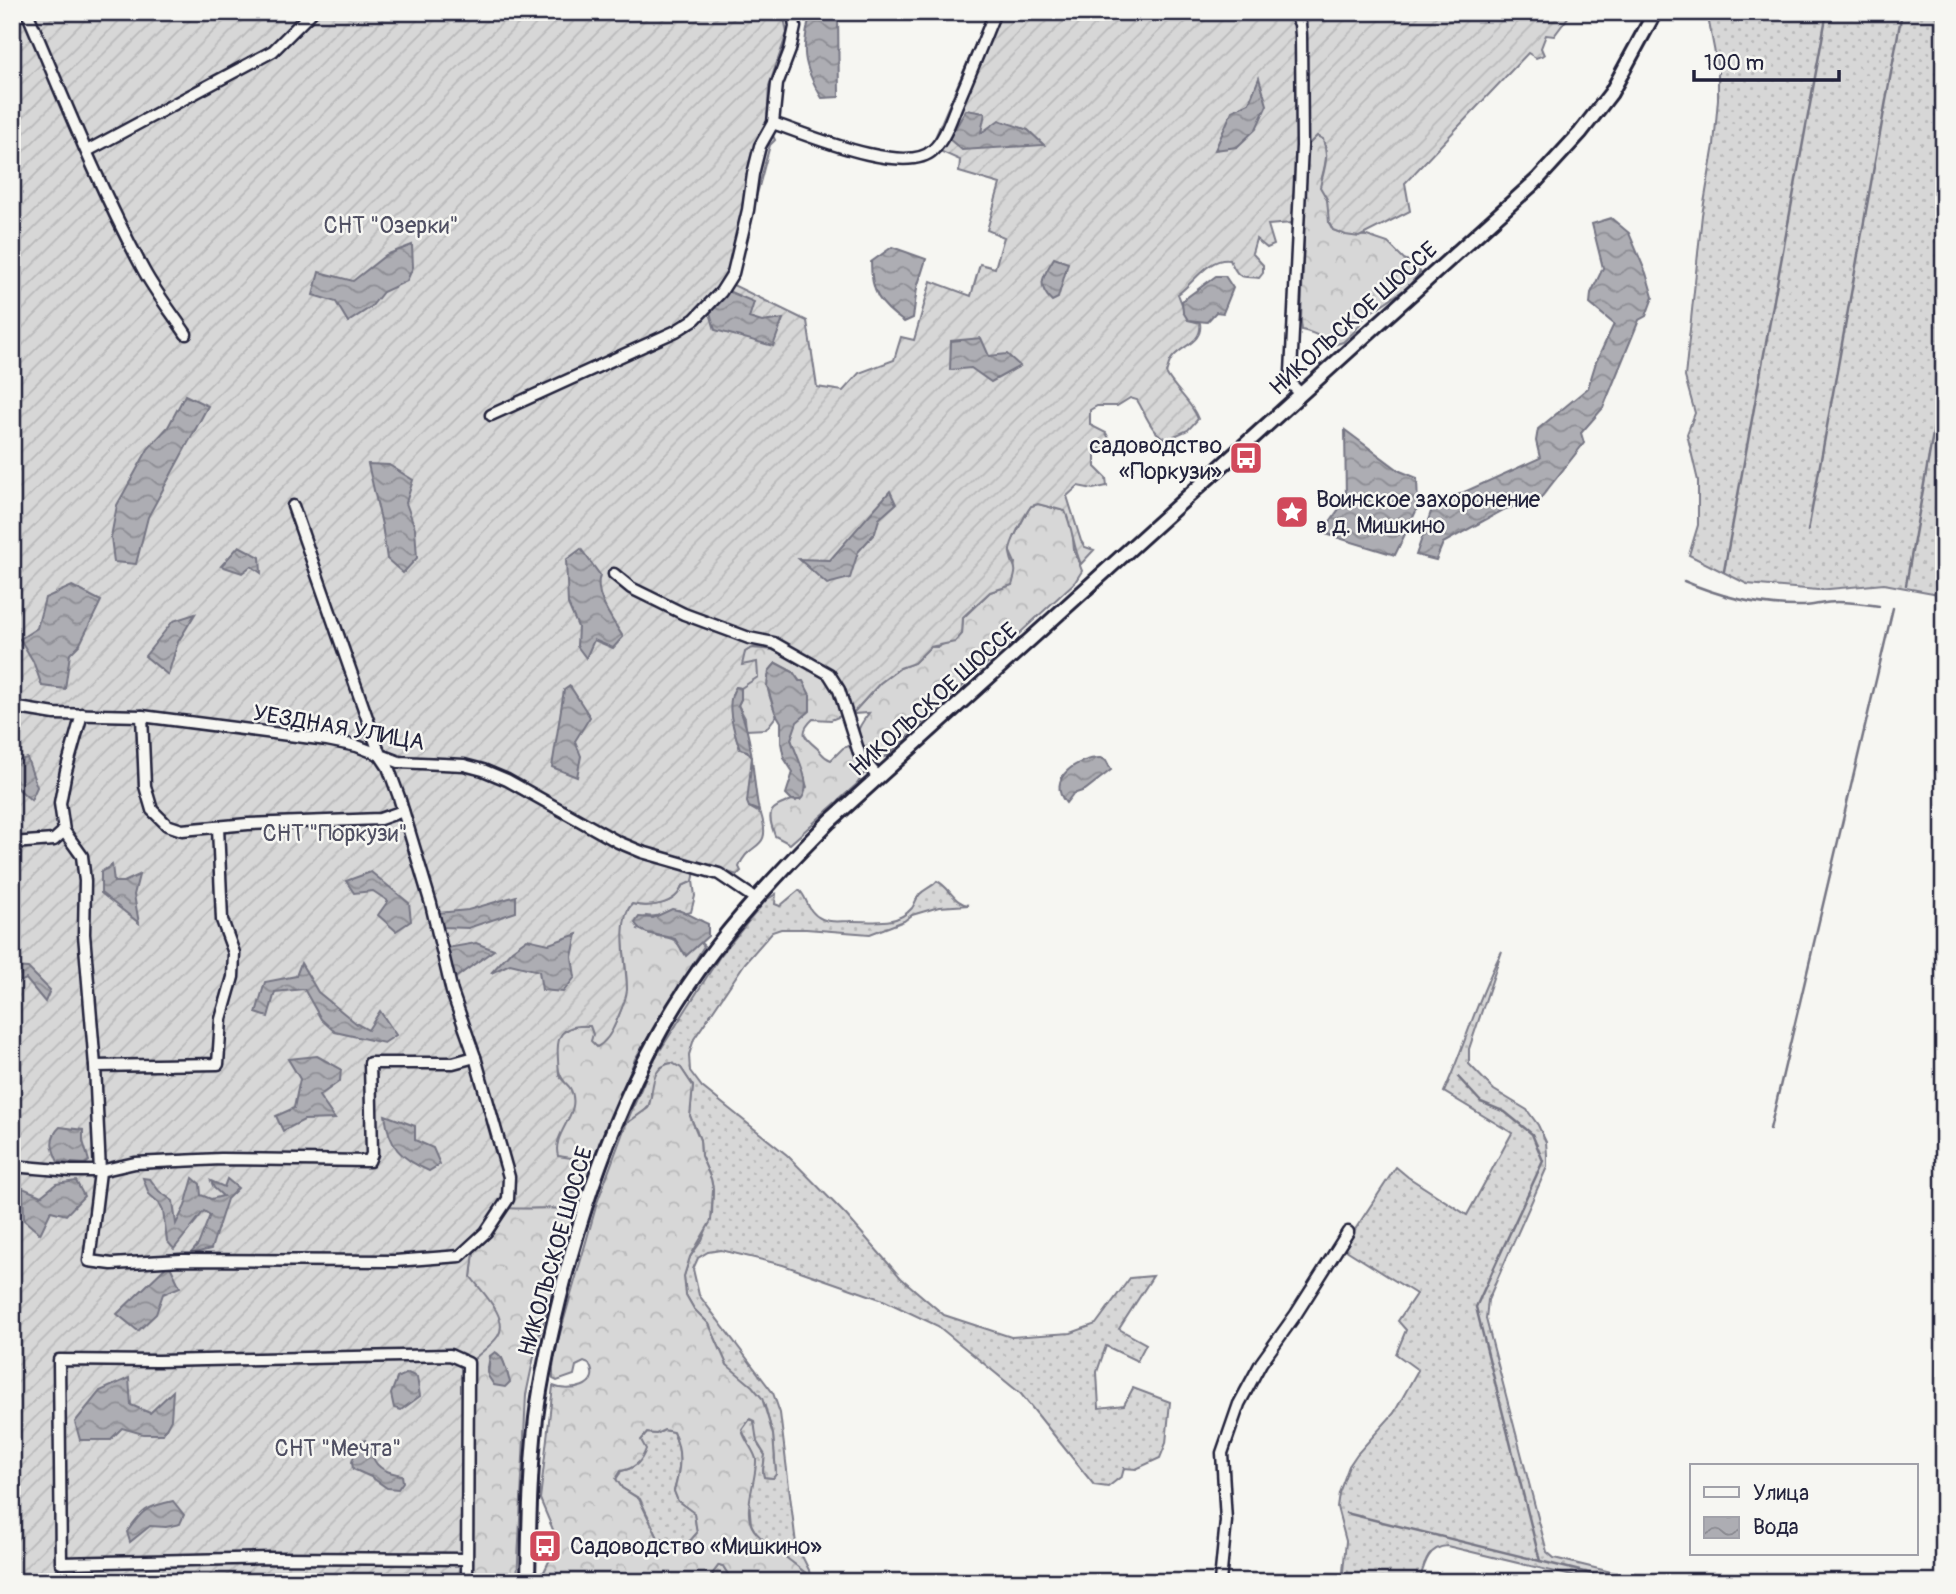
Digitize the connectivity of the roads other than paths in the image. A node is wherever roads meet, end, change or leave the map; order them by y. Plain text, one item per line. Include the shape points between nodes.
1 (27, 12) edge
2 (312, 12) edge
3 (793, 12) edge
4 (995, 12) edge
5 (1294, 12) edge
6 (1655, 12) edge
7 (773, 123) junction
8 (87, 151) junction
9 (187, 334) dead end
10 (1300, 393) junction
11 (491, 415) dead end
12 (293, 506) dead end
13 (614, 574) dead end
14 (12, 707) edge
15 (82, 714) junction
16 (142, 716) junction
17 (380, 755) junction
18 (878, 777) junction
19 (403, 811) junction
20 (218, 827) junction
21 (64, 831) junction
22 (12, 843) edge
23 (756, 899) junction
24 (475, 1056) junction
25 (95, 1066) junction
26 (12, 1166) edge
27 (100, 1171) junction
28 (1348, 1233) dead end
29 (467, 1559) junction
30 (467, 1582) edge
31 (528, 1582) edge
32 (1220, 1582) edge

1 - 8 street
2 - 8 street via 273,51
3 - 7 street via 795,27 777,84
4 - 7 street via 945,132 932,152 891,160
5 - 10 street via 1301,35 1302,146 1291,373 1292,385
6 - 10 main road, НИКОЛЬСКОЕ ШОССЕ via 1611,93 1538,180
7 - 11 street via 752,174 733,273 695,318 676,331
8 - 9 street via 145,273
10 - 18 main road, НИКОЛЬСКОЕ ШОССЕ
12 - 17 street
13 - 18 street via 631,588 684,614 774,643 829,674 839,690 860,756
14 - 15 street, УЕЗДНАЯ УЛИЦА
15 - 16 street, УЕЗДНАЯ УЛИЦА
15 - 21 street via 60,803
16 - 17 street, УЕЗДНАЯ УЛИЦА via 327,740
16 - 20 street via 145,786 152,810 167,825 182,830
17 - 19 street
17 - 23 street, УЕЗДНАЯ УЛИЦА via 399,762 483,770 618,842 719,874
18 - 23 main road, НИКОЛЬСКОЕ ШОССЕ
19 - 20 street via 380,819
19 - 24 street via 452,992
20 - 25 street via 222,920 234,953 218,1064
21 - 22 street via 54,840
21 - 25 street via 82,856
23 - 31 main road, НИКОЛЬСКОЕ ШОССЕ via 715,948 643,1061 594,1179 542,1379 532,1460
24 - 27 street via 453,1063 370,1063 369,1161 221,1159 135,1163
24 - 27 street via 509,1177 508,1199 486,1232 460,1256 395,1261 89,1261
25 - 27 street
26 - 27 street
28 - 32 street via 1239,1404 1222,1454 1226,1521
29 - 29 street via 61,1563 58,1360 450,1355 468,1363
29 - 30 street

